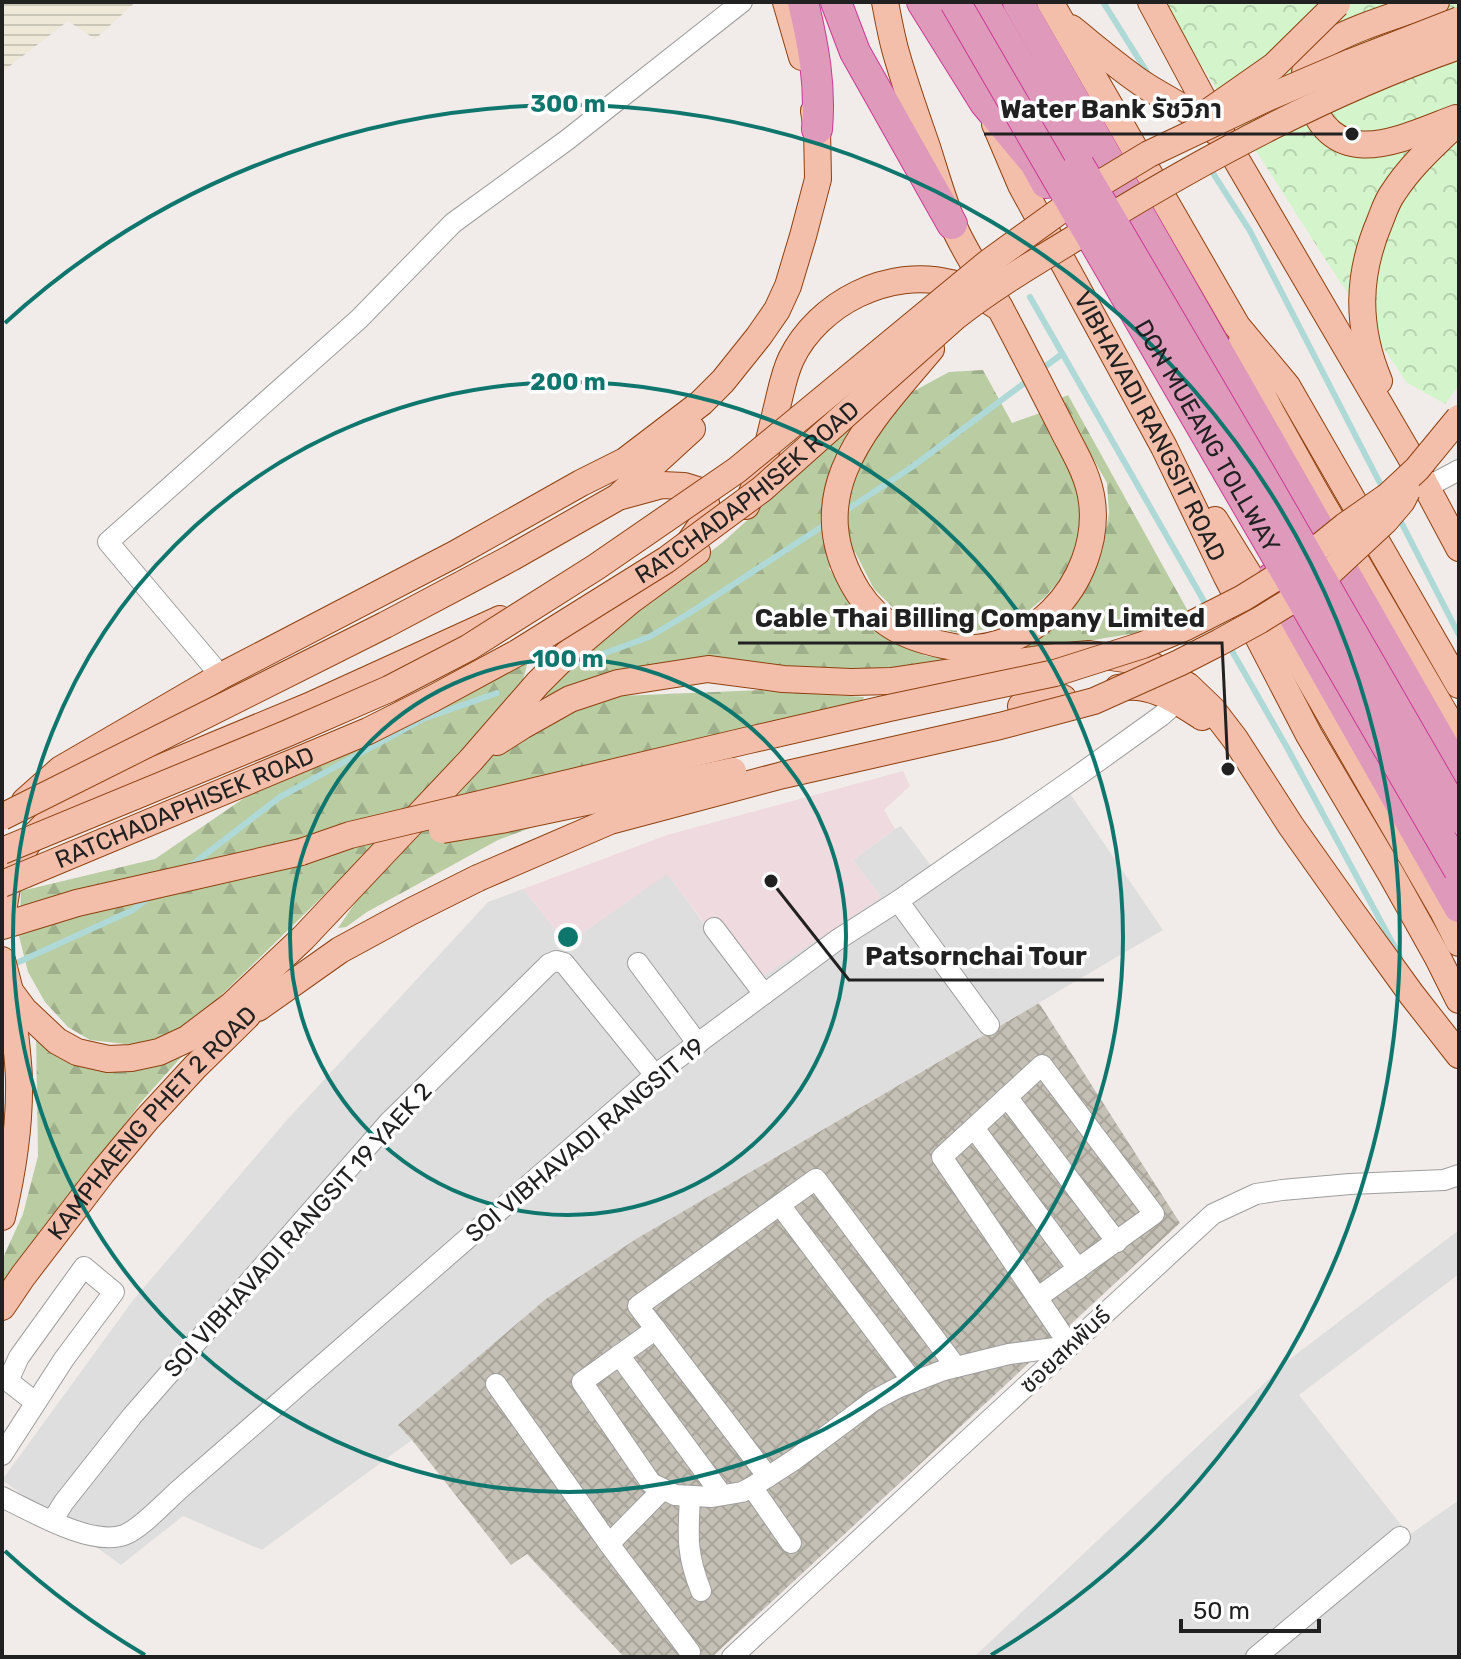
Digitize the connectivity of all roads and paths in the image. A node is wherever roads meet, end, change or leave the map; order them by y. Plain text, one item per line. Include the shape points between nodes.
1 (742, 2) edge
2 (786, 2) edge
3 (803, 2) edge
4 (836, 2) edge
5 (885, 2) edge
6 (922, 2) edge
7 (955, 2) edge
8 (983, 2) edge
9 (1018, 2) edge
10 (1151, 2) edge
11 (1338, 2) edge
12 (1436, 2) edge
13 (1054, 10) edge
14 (1459, 20) edge
15 (1459, 46) edge
16 (985, 103) junction
17 (1459, 119) edge
18 (817, 129) junction
19 (1226, 142) junction
20 (1149, 154) junction
21 (952, 224) junction
22 (1000, 308) junction
23 (955, 317) junction
24 (1237, 326) junction
25 (759, 336) junction
26 (1459, 418) edge
27 (1164, 447) junction
28 (1459, 470) edge
29 (1418, 471) junction
30 (618, 497) junction
31 (1459, 548) edge
32 (666, 576) junction
33 (547, 598) junction
34 (221, 676) junction
35 (1459, 685) edge
36 (1178, 701) junction
37 (1459, 738) edge
38 (1235, 739) junction
39 (471, 760) junction
40 (1459, 773) edge
41 (1459, 818) edge
42 (2, 819) edge
43 (2, 851) edge
44 (301, 852) junction
45 (1459, 870) edge
46 (2, 884) edge
47 (898, 901) junction
48 (1459, 907) edge
49 (2, 917) edge
50 (2, 926) edge
51 (714, 928) dead end
52 (303, 938) junction
53 (1459, 943) edge
54 (2, 960) edge
55 (638, 963) dead end
56 (10, 991) junction
57 (764, 994) junction
58 (1459, 1000) edge
59 (247, 1016) junction
60 (989, 1025) dead end
61 (698, 1044) junction
62 (1459, 1055) edge
63 (655, 1075) junction
64 (1007, 1097) junction
65 (974, 1128) junction
66 (1459, 1175) edge
67 (780, 1205) junction
68 (2, 1217) edge
69 (1117, 1242) junction
70 (1078, 1269) junction
71 (1037, 1298) junction
72 (2, 1307) edge
73 (656, 1329) junction
74 (1070, 1346) junction
75 (619, 1355) junction
76 (956, 1367) junction
77 (913, 1382) junction
78 (496, 1384) dead end
79 (35, 1402) junction
80 (2, 1455) edge
81 (760, 1482) junction
82 (663, 1489) junction
83 (722, 1495) junction
84 (690, 1496) junction
85 (2, 1497) edge
86 (52, 1521) junction
87 (1400, 1537) dead end
88 (791, 1543) dead end
89 (609, 1544) junction
90 (701, 1591) dead end
91 (690, 1652) dead end
92 (732, 1657) edge
93 (1256, 1657) edge

1 - 34 street via 453,223 359,319 108,542
2 - 18 main road
3 - 18 highway via 819,83
4 - 21 highway via 855,52
5 - 21 main road via 895,49
6 - 16 highway, VIBHAVADI RANGSIT ROAD
7 - 45 highway, DON MUEANG TOLLWAY, bridge
8 - 41 highway, DON MUEANG TOLLWAY, bridge
9 - 40 highway
10 - 19 main road
11 - 20 main road, bridge via 1274,66
12 - 17 main road via 1326,43 1309,59 1307,85 1320,121 1349,143 1390,142
13 - 19 main road via 1123,70
13 - 24 main road
14 - 20 main road, RATCHADAPHISEK ROAD, bridge via 1267,98
15 - 23 main road, RATCHADAPHISEK ROAD, bridge via 1358,85 1166,182
16 - 27 main road, VIBHAVADI RANGSIT ROAD via 1021,185
16 - 48 highway, VIBHAVADI RANGSIT ROAD via 1035,163
17 - 29 main road via 1391,195 1366,258 1362,290 1372,363
18 - 25 main road via 818,179 803,236 788,286
19 - 29 main road
20 - 33 main road, RATCHADAPHISEK ROAD, bridge via 989,262 737,470
21 - 22 main road
22 - 23 main road, bridge via 1080,463 1092,501 1093,527 1078,577 1039,624 1005,641 961,648 898,631 877,616 843,563 833,520 842,472 857,442
22 - 32 main road via 971,290 927,280 879,286 833,309 814,325 790,361 762,469 745,506 716,538
23 - 46 main road, RATCHADAPHISEK ROAD, bridge via 762,489 666,560 517,653 368,731
24 - 35 main road via 1287,386
24 - 37 main road via 1271,412
25 - 30 main road via 740,378 715,408
25 - 34 main road via 701,403 625,461
26 - 29 main road, bridge
27 - 53 main road via 1230,543
27 - 58 main road, VIBHAVADI RANGSIT ROAD via 1309,735
28 - 29 street
29 - 31 main road
29 - 44 main road, bridge via 1298,564 1215,613 1143,645 1055,673 730,744 350,835
29 - 59 main road, bridge via 1385,521 1315,586 1179,663 1094,701 610,821 410,912 340,950
30 - 32 main road via 662,485 684,486 697,490 706,503 702,524
30 - 42 main road, bridge via 385,625
32 - 39 main road via 567,654
33 - 43 main road, RATCHADAPHISEK ROAD, bridge via 389,689
33 - 49 main road, bridge via 309,706 90,797 30,840 10,870
34 - 42 main road via 61,769
36 - 38 main road
36 - 44 main road, bridge via 1127,686 501,820
36 - 47 street, SOI VIBHAVADI RANGSIT 19
38 - 39 main road via 1212,709 1172,675 1132,660 1089,654 891,681 783,679 708,669 618,683 570,699
38 - 62 main road via 1291,826
39 - 52 main road
44 - 50 main road
47 - 57 street, SOI VIBHAVADI RANGSIT 19
47 - 60 street
51 - 57 street
52 - 56 main road via 187,1039 131,1058 90,1057 64,1046
52 - 59 main road, KAMPHAENG PHET 2 ROAD
54 - 56 main road
55 - 61 street
56 - 68 main road via 18,1127
57 - 61 street, SOI VIBHAVADI RANGSIT 19
59 - 72 main road, KAMPHAENG PHET 2 ROAD via 138,1130
61 - 63 street, SOI VIBHAVADI RANGSIT 19
63 - 86 street, SOI VIBHAVADI RANGSIT 19 via 144,1522 124,1535 99,1538
63 - 86 street, SOI VIBHAVADI RANGSIT 19 YAEK 2 via 564,963 549,964 389,1122 132,1416
64 - 65 street
64 - 69 street
64 - 69 street via 1042,1065 1154,1214
65 - 70 street
65 - 71 street via 942,1157
66 - 74 street, ซอยสหพันธ์ via 1282,1190 1237,1202 1213,1214
67 - 73 street via 638,1306
67 - 76 street via 816,1179
67 - 77 street
69 - 70 street
70 - 71 street
71 - 74 street
73 - 75 street
73 - 81 street
74 - 76 street
74 - 92 street, ซอยสหพันธ์
75 - 82 street via 582,1382 651,1483
75 - 83 street
76 - 77 street
77 - 81 street via 873,1401
78 - 89 street
79 - 79 street via 114,1292 84,1267 19,1357 8,1381
79 - 80 street
81 - 83 street
81 - 88 street
82 - 84 street
82 - 89 street
83 - 84 street
84 - 90 street via 687,1539
85 - 86 street, SOI VIBHAVADI RANGSIT 19
87 - 93 street
89 - 91 street

